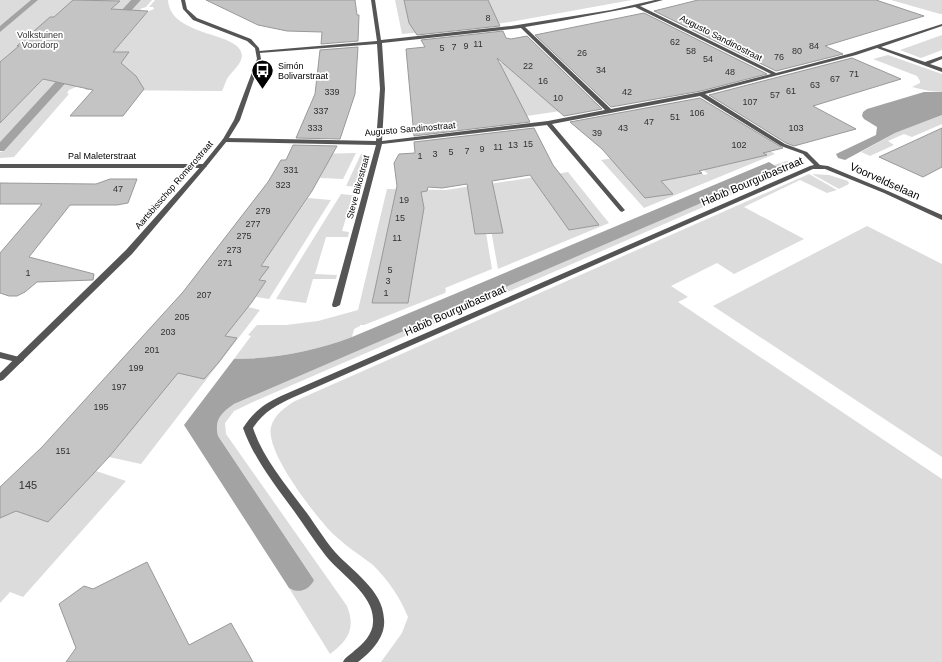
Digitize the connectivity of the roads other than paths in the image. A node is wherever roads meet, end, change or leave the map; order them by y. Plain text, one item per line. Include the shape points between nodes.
1 (183, 0) edge
2 (373, 0) edge
3 (661, 0) edge
4 (636, 6) junction
5 (942, 25) edge
6 (523, 27) junction
7 (380, 42) junction
8 (878, 47) junction
9 (259, 52) junction
10 (942, 57) edge
11 (925, 64) junction
12 (942, 70) edge
13 (776, 75) junction
14 (701, 94) junction
15 (610, 112) junction
16 (548, 124) junction
17 (225, 140) junction
18 (379, 143) junction
19 (0, 166) edge
20 (204, 166) junction
21 (818, 166) junction
22 (622, 210) dead end
23 (942, 218) edge
24 (336, 304) dead end
25 (0, 355) edge
26 (20, 360) junction
27 (0, 378) edge
28 (349, 662) edge

1 - 9 street via 185,9 195,19 249,40
2 - 7 street, Steve Bikostraat
3 - 4 street
4 - 6 street
4 - 13 street, Augusto Sandinostraat
5 - 8 street, Augusto Sandinostraat
6 - 7 street
6 - 15 street
7 - 9 street
7 - 18 street, Steve Bikostraat via 382,120
8 - 11 street
8 - 13 street, Augusto Sandinostraat
9 - 17 street, Aartsbisschop Romerostraat via 259,60 249,90 237,120
10 - 11 street
11 - 12 street
13 - 14 street, Augusto Sandinostraat
14 - 15 street, Augusto Sandinostraat
14 - 21 street, Habib Bourguibastraat via 783,145 805,153
15 - 16 street, Augusto Sandinostraat
16 - 18 street, Augusto Sandinostraat
16 - 22 street
17 - 18 street, Augusto Sandinostraat
17 - 20 street, Aartsbisschop Romerostraat
18 - 24 street, Steve Bikostraat
19 - 20 street, Pal Maleterstraat
20 - 26 street, Aartsbisschop Romerostraat via 129,252
21 - 23 street, Voorveldselaan via 886,192
21 - 28 street, Habib Bourguibastraat via 787,177 291,394 255,416 248,428 251,440 331,554 372,598 379,614 373,639
25 - 26 street
26 - 27 street, Aartsbisschop Romerostraat

